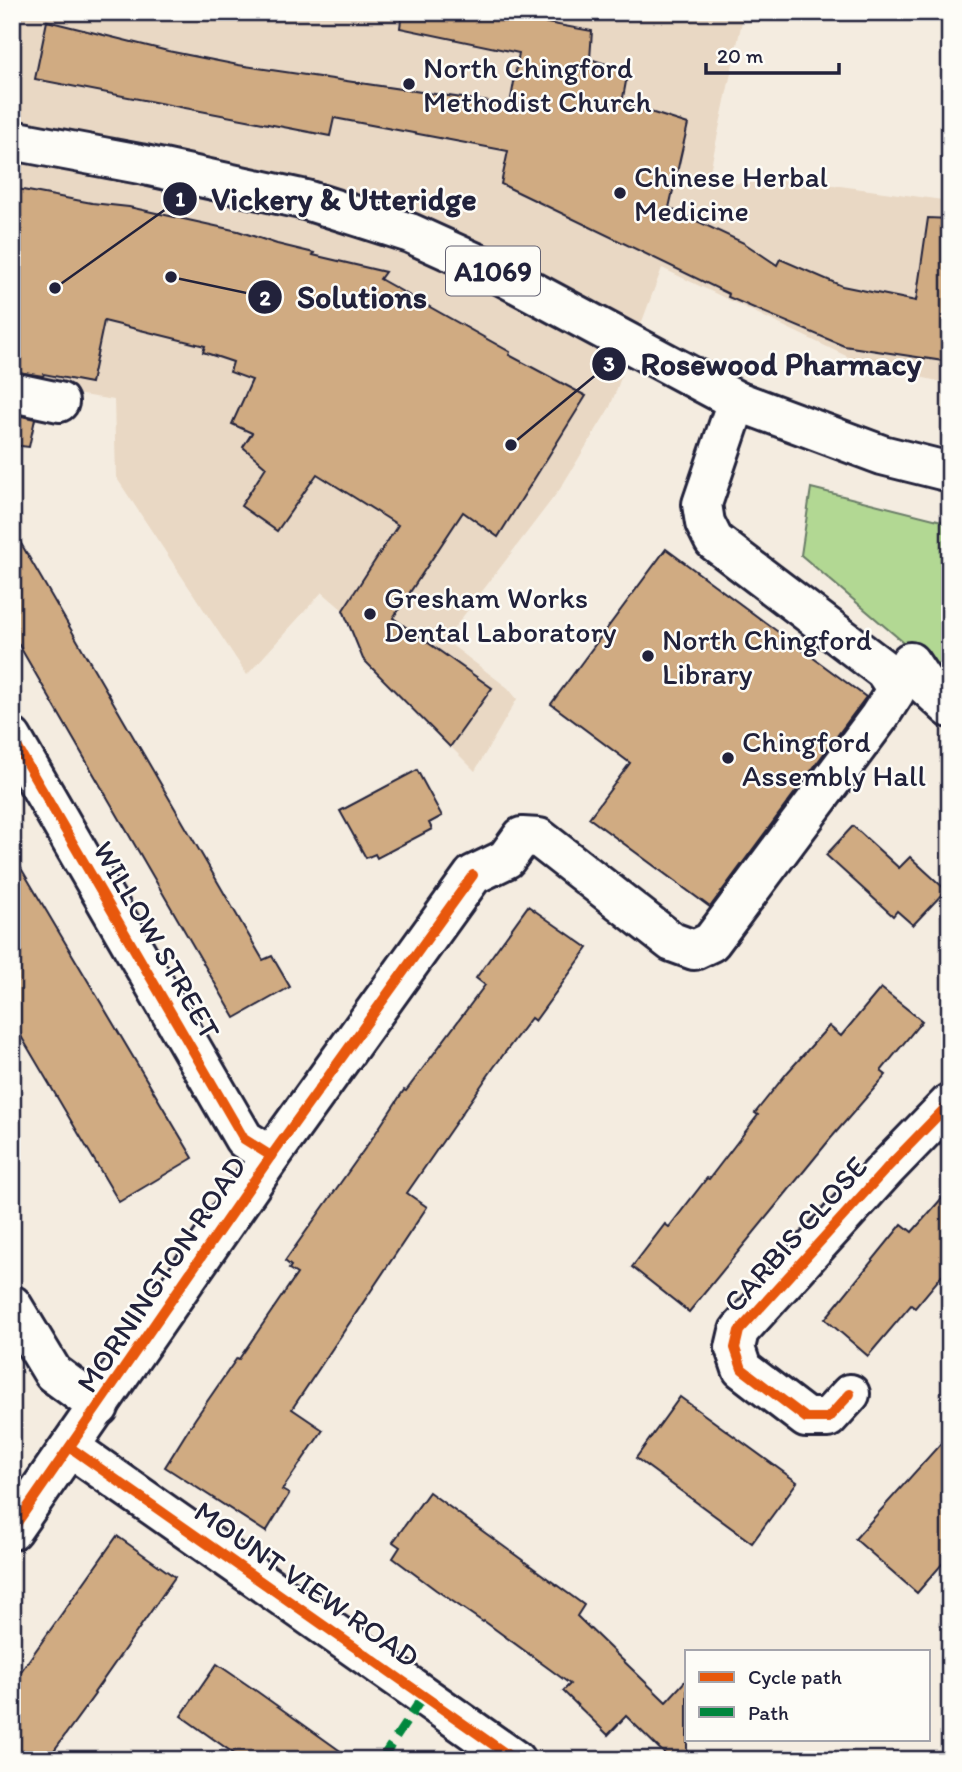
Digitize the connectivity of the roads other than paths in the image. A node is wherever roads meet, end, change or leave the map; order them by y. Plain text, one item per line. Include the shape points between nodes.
1 (12, 141) edge
2 (12, 392) edge
3 (737, 401) junction
4 (59, 402) dead end
5 (950, 472) edge
6 (911, 662) dead end
7 (950, 708) edge
8 (12, 738) edge
9 (950, 1103) edge
10 (271, 1156) junction
11 (12, 1305) edge
12 (850, 1394) dead end
13 (99, 1407) junction
14 (71, 1448) junction
15 (12, 1530) edge
16 (514, 1760) edge

1 - 3 street, A1069 via 306,200 410,233 506,278
2 - 4 street
3 - 5 street, A1069 via 882,455
3 - 10 street, MORNINGTON ROAD via 702,504 714,541 884,670 895,692 711,942 694,950 672,942 539,838 522,837 506,859 473,875
6 - 7 street via 926,686
8 - 10 street, WILLOW STREET via 244,1139
9 - 12 street, CARBIS CLOSE via 739,1331 735,1348 742,1369 806,1418 828,1418
10 - 13 street, MORNINGTON ROAD
11 - 13 street via 53,1373
13 - 14 street, MORNINGTON ROAD
14 - 15 street, MORNINGTON ROAD
14 - 16 street, MOUNT VIEW ROAD

